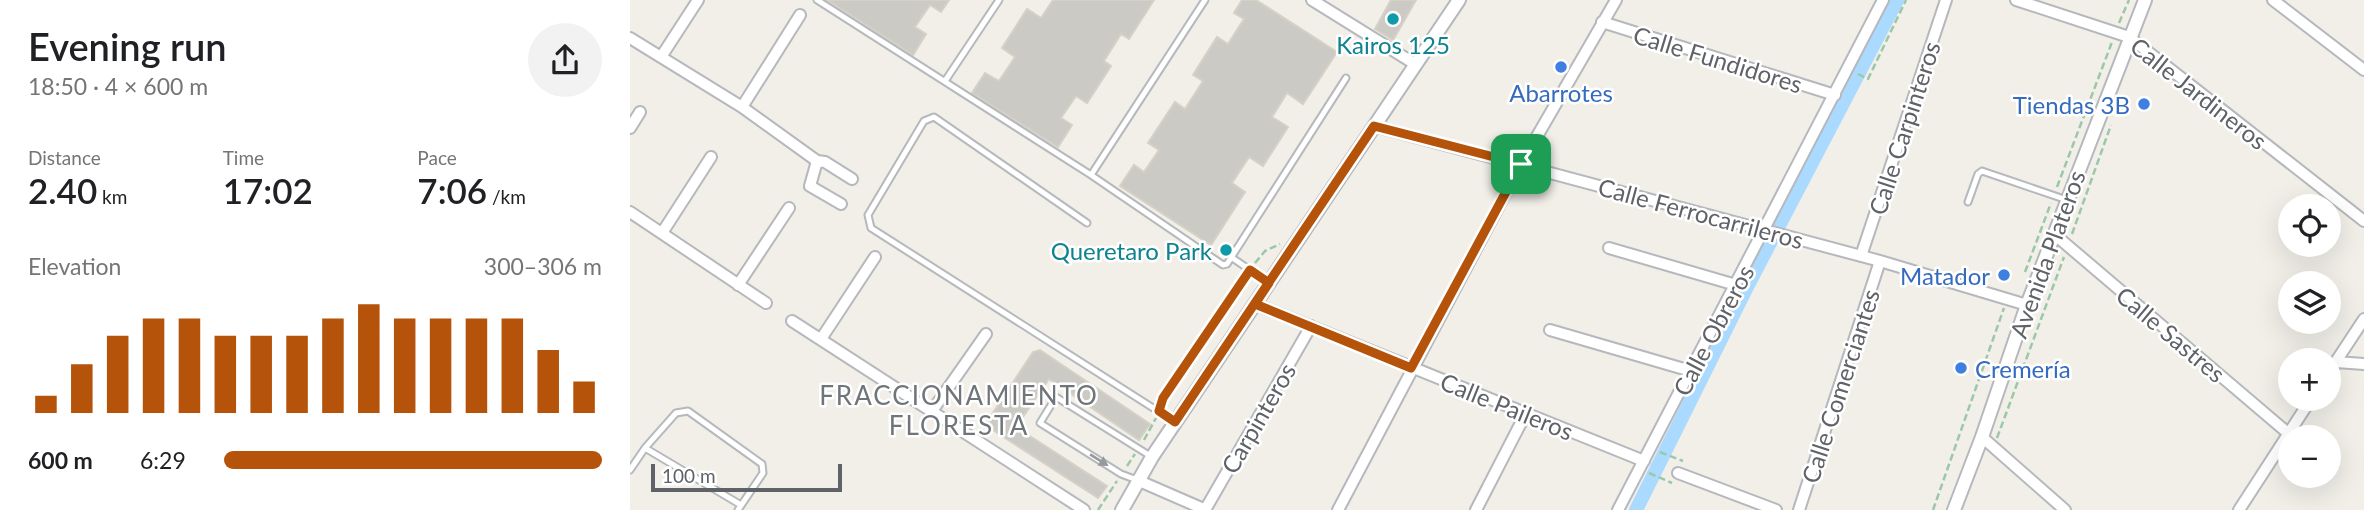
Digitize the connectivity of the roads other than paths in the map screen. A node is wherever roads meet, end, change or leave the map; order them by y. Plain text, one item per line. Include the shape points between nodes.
1 (698, 0) edge
2 (817, 0) edge
3 (999, 0) edge
4 (1205, 0) edge
5 (1312, 0) edge
6 (1459, 0) edge
7 (1616, 0) edge
8 (1884, 0) edge
9 (1947, 0) edge
10 (2016, 0) edge
11 (2145, 0) edge
12 (2273, 0) edge
13 (800, 15) dead end
14 (1602, 22) junction
15 (2129, 37) junction
16 (630, 38) edge
17 (661, 57) junction
18 (1415, 64) junction
19 (2364, 70) edge
20 (1346, 78) dead end
21 (945, 82) junction
22 (1835, 95) junction
23 (742, 107) junction
24 (640, 112) dead end
25 (1374, 126) junction
26 (630, 128) edge
27 (711, 157) dead end
28 (817, 161) junction
29 (1521, 164) junction
30 (1091, 174) junction
31 (852, 179) dead end
32 (2067, 200) junction
33 (1968, 202) dead end
34 (841, 204) dead end
35 (789, 208) dead end
36 (630, 212) edge
37 (2364, 221) edge
38 (1087, 223) dead end
39 (1768, 232) junction
40 (662, 233) junction
41 (2054, 234) junction
42 (1609, 248) dead end
43 (1861, 256) junction
44 (875, 257) dead end
45 (1231, 257) junction
46 (1880, 261) junction
47 (1269, 283) junction
48 (738, 285) junction
49 (1736, 285) junction
50 (766, 303) dead end
51 (1255, 304) junction
52 (2027, 304) junction
53 (2364, 319) edge
54 (792, 321) dead end
55 (1311, 326) junction
56 (1550, 330) dead end
57 (986, 334) dead end
58 (821, 339) junction
59 (2341, 354) edge
60 (2341, 362) edge
61 (2364, 364) edge
62 (1411, 368) junction
63 (1691, 371) junction
64 (932, 411) junction
65 (1526, 413) junction
66 (1175, 422) junction
67 (2278, 425) edge
68 (1982, 437) junction
69 (645, 448) junction
70 (2278, 451) edge
71 (1152, 457) junction
72 (1644, 461) junction
73 (630, 470) edge
74 (1678, 473) dead end
75 (1137, 480) junction
76 (739, 508) edge
77 (1084, 510) edge
78 (1122, 510) edge
79 (1206, 510) edge
80 (1338, 510) edge
81 (1476, 510) edge
82 (1618, 510) edge
83 (1776, 510) edge
84 (1800, 510) edge
85 (1954, 510) edge
86 (2065, 510) edge
87 (2241, 510) edge

1 - 17 street
2 - 21 lane
3 - 21 lane
4 - 30 lane
5 - 18 street
6 - 18 street
7 - 14 street
8 - 22 street, Calle Obreros
9 - 43 street, Calle Carpinteros
10 - 15 street, Calle Jardineros
11 - 15 street, Avenida Plateros
12 - 19 street
13 - 23 street
14 - 22 street, Calle Fundidores
14 - 29 street
15 - 32 street, Avenida Plateros
15 - 37 street, Calle Jardineros
16 - 17 street
17 - 23 street
18 - 25 street
20 - 45 lane
21 - 30 lane
22 - 39 street, Calle Obreros
23 - 28 street
24 - 26 street
25 - 29 street, Calle Ferrocarrileros
25 - 47 street
27 - 40 street
28 - 31 street
28 - 34 street via 810,186
29 - 39 street, Calle Ferrocarrileros
29 - 62 street
30 - 45 lane via 1223,265
32 - 33 lane via 1982,171
32 - 41 street, Avenida Plateros
35 - 48 street
36 - 40 street
38 - 66 lane via 934,117 924,121 868,215 871,228
39 - 43 street, Calle Ferrocarrileros
39 - 49 street, Calle Obreros
40 - 48 street
41 - 52 street, Avenida Plateros
41 - 67 street, Calle Sastres
42 - 49 street
43 - 46 street, Calle Ferrocarrileros
44 - 58 street
45 - 47 lane
46 - 52 street, Calle Ferrocarrileros
46 - 84 street, Calle Comerciantes
47 - 51 street
48 - 50 street
49 - 63 street, Calle Obreros
51 - 55 street, Calle Paileros
51 - 66 street
52 - 68 street, Avenida Plateros
53 - 59 street
54 - 58 street
55 - 62 street, Calle Paileros
55 - 79 street, Carpinteros
56 - 63 street
57 - 64 street
58 - 64 street
60 - 61 street
62 - 65 street, Calle Paileros
62 - 80 street
63 - 72 street, Calle Obreros
64 - 77 street
65 - 72 street, Calle Paileros
65 - 81 street
66 - 71 street
68 - 85 street, Avenida Plateros
68 - 86 street
69 - 73 lane
69 - 76 lane
69 - 76 lane via 676,413 688,411 762,464 763,473
70 - 87 street
71 - 75 street
71 -> 75 lane via 1056,397 1040,423
72 - 82 street, Calle Obreros
74 - 83 street
75 - 78 street
75 - 79 street

